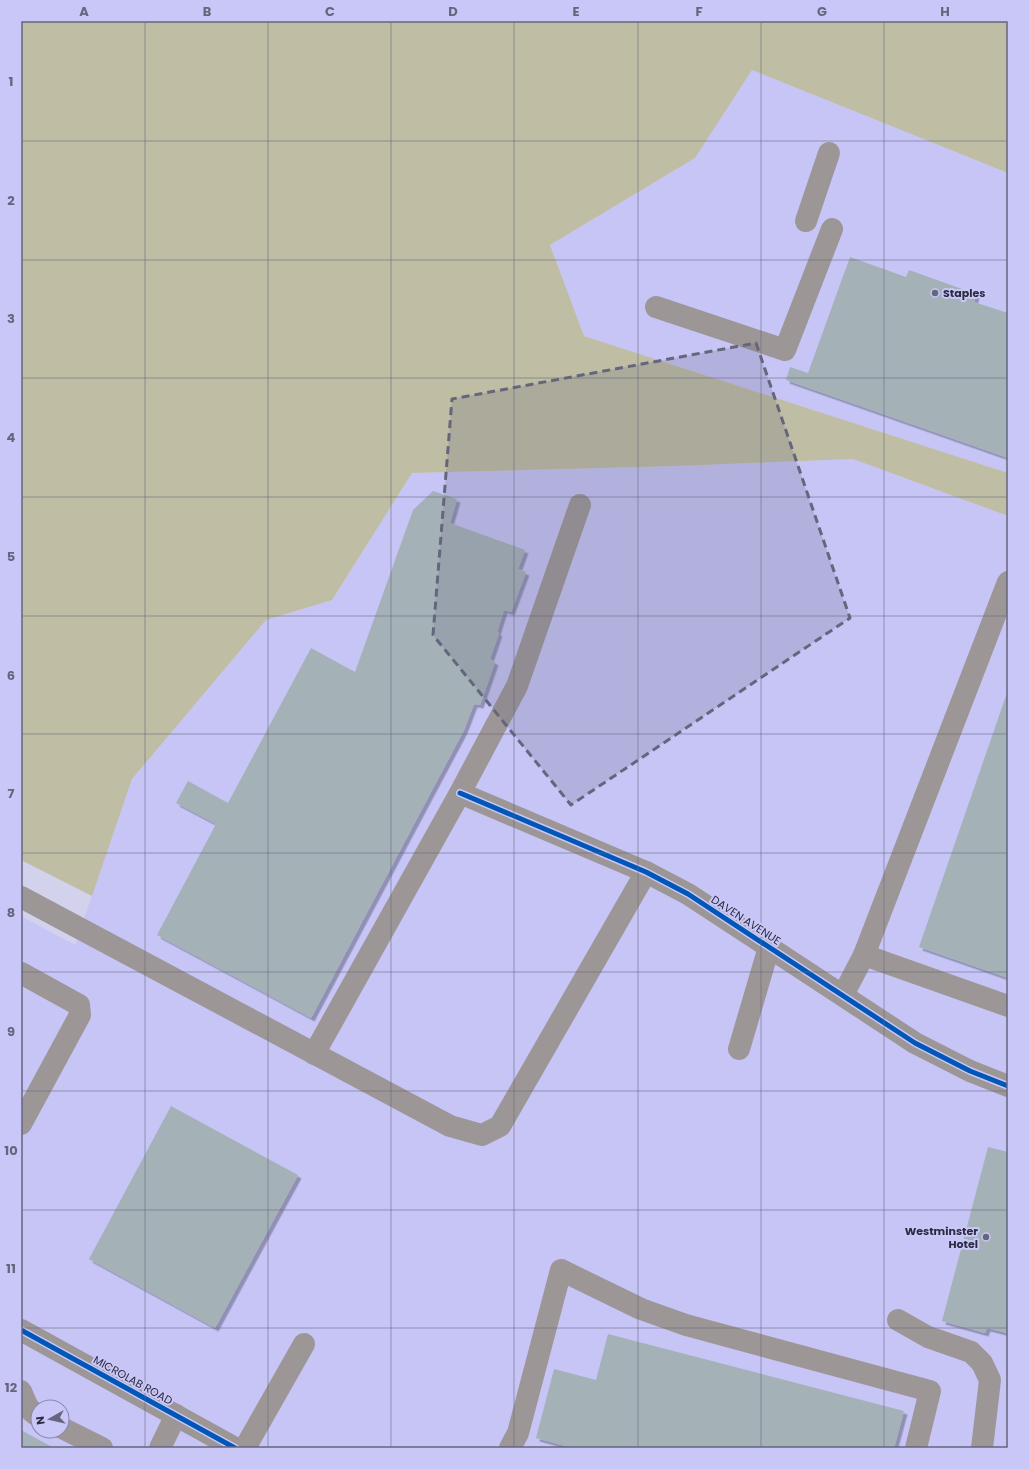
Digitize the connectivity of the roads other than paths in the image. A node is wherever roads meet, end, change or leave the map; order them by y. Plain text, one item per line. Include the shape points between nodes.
1 (829, 153) dead end
2 (806, 221) dead end
3 (832, 229) dead end
4 (656, 307) dead end
5 (580, 505) dead end
6 (1008, 582) edge
7 (460, 793) junction
8 (646, 872) junction
9 (21, 896) edge
10 (769, 947) junction
11 (864, 955) junction
12 (21, 974) edge
13 (843, 995) junction
14 (1008, 1006) edge
15 (739, 1049) dead end
16 (314, 1054) junction
17 (1008, 1086) edge
18 (21, 1124) edge
19 (898, 1320) dead end
20 (21, 1330) edge
21 (304, 1344) dead end
22 (21, 1392) edge
23 (30, 1410) edge
24 (176, 1415) junction
25 (70, 1432) edge
26 (102, 1448) edge
27 (160, 1448) edge
28 (235, 1448) edge
29 (245, 1448) edge
30 (510, 1448) edge
31 (916, 1448) edge
32 (982, 1448) edge

1 - 2 street
3 - 4 street via 785,350
5 - 7 street via 517,686
6 - 11 street
7 - 8 street, DAVEN AVENUE
7 - 16 street
8 - 10 street, DAVEN AVENUE via 688,894
8 - 16 street via 500,1126 482,1135 450,1126
9 - 16 street
10 - 13 street, DAVEN AVENUE
10 - 15 street
11 - 13 street
11 - 14 street
12 - 18 street via 79,1005 80,1015
13 - 17 street, DAVEN AVENUE via 915,1044
19 - 32 street via 928,1337 971,1352 982,1363 990,1380
20 - 24 street, MICROLAB ROAD
21 - 29 street
22 - 23 street
24 - 27 street
24 - 28 street, MICROLAB ROAD
25 - 26 street
30 - 31 street via 518,1433 561,1270 641,1309 686,1325 930,1391

